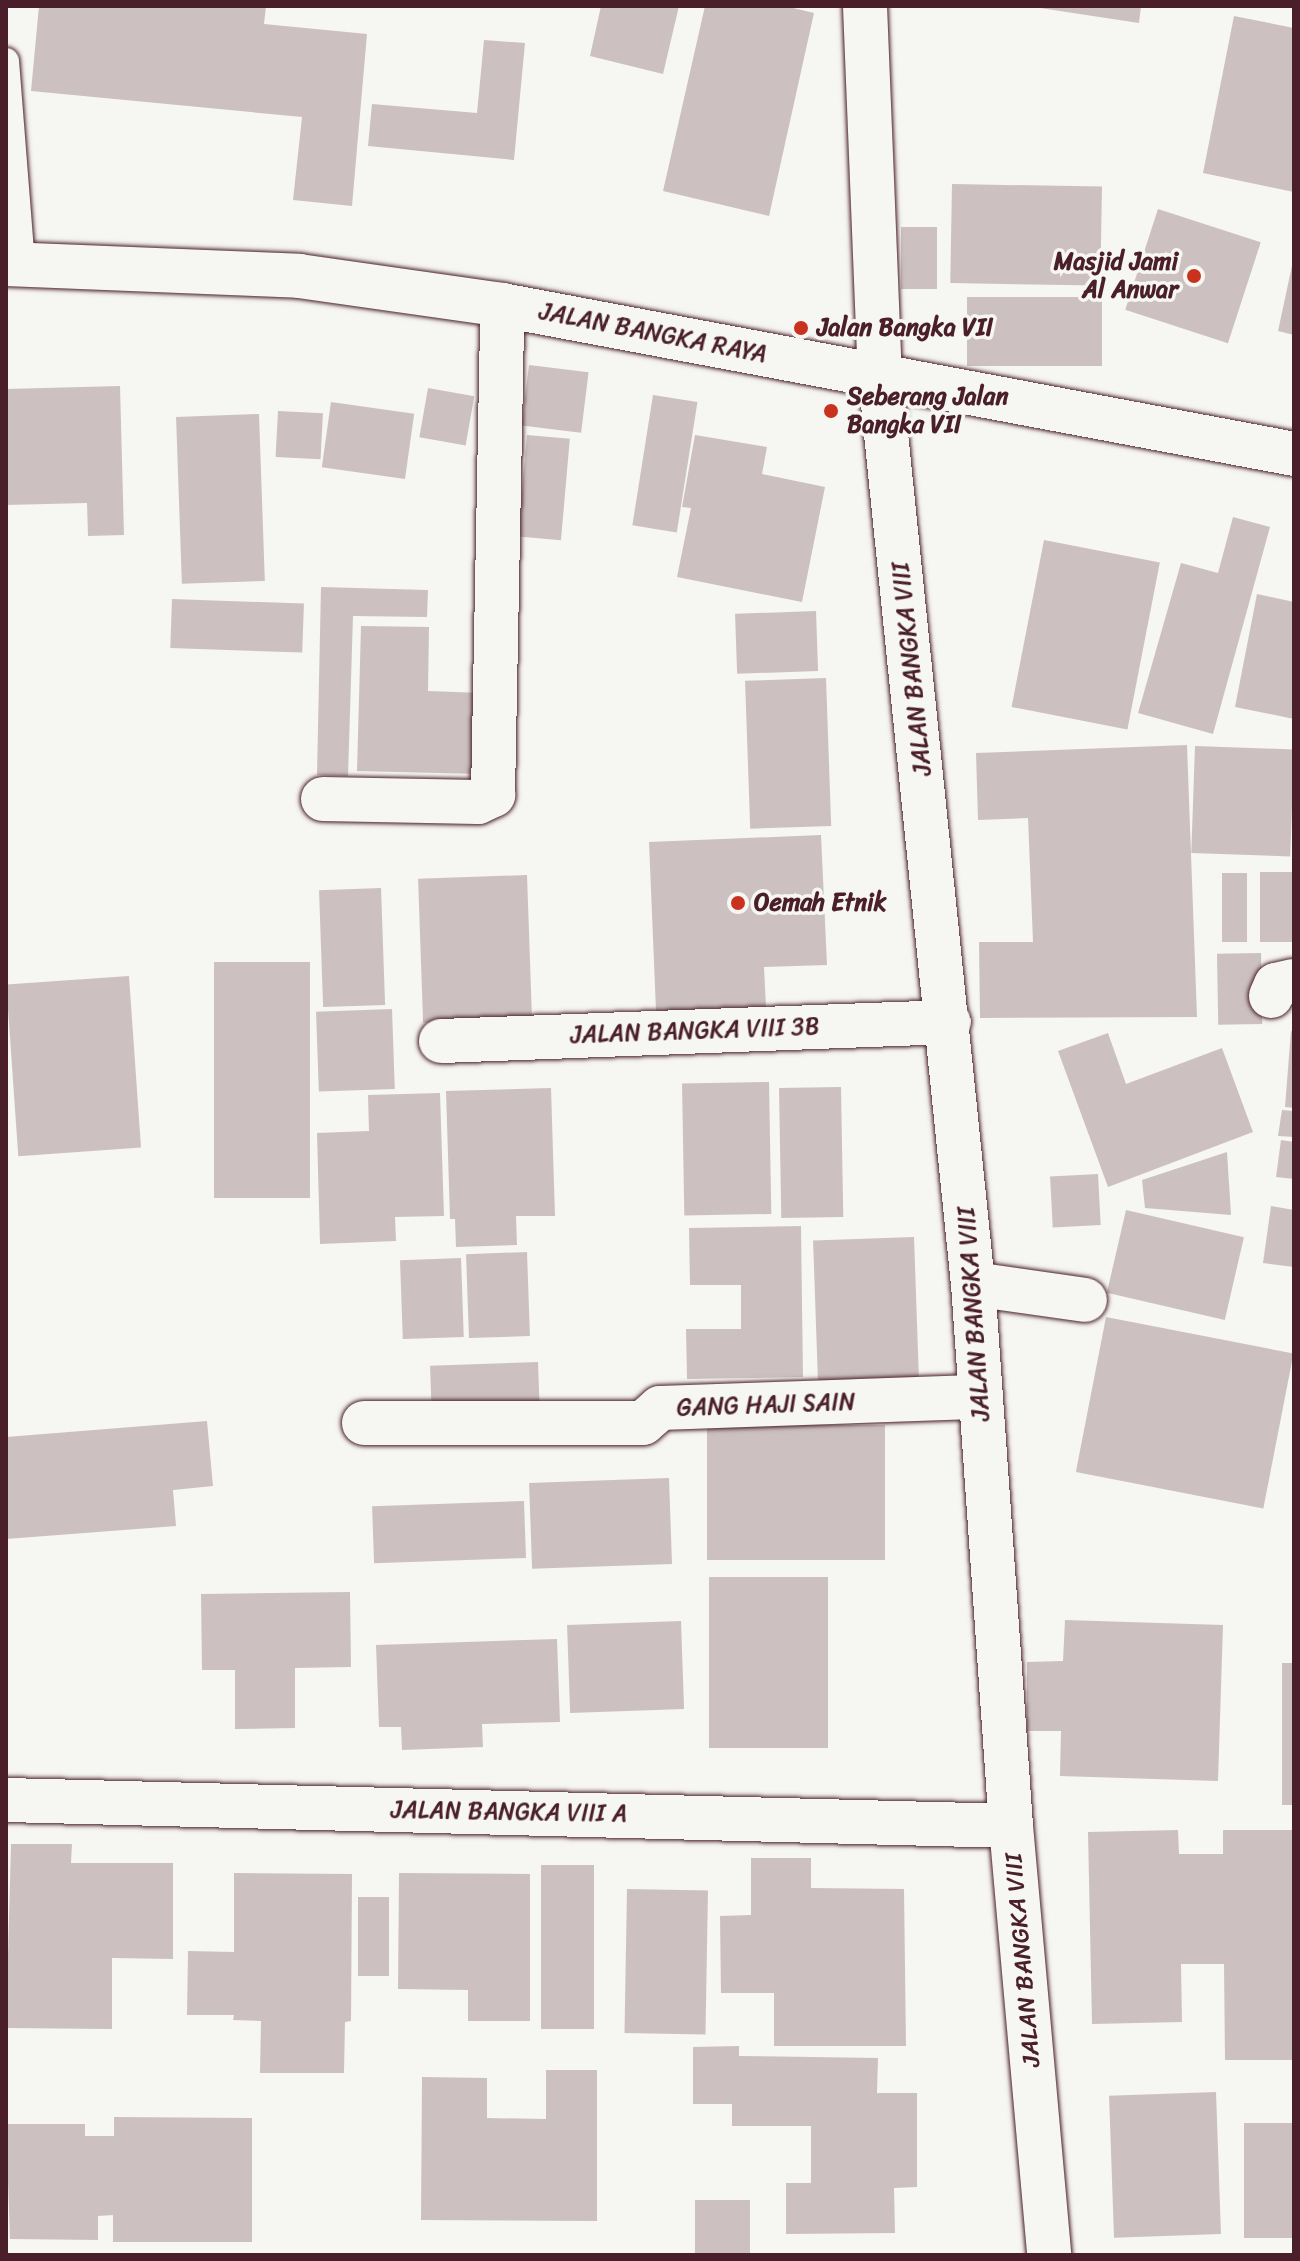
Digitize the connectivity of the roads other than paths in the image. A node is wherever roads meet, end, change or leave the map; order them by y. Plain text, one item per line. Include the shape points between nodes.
1 (865, 6) edge
2 (6, 61) edge
3 (14, 264) edge
4 (502, 305) junction
5 (880, 375) junction
6 (1294, 454) edge
7 (323, 799) dead end
8 (949, 1022) junction
9 (441, 1041) dead end
10 (973, 1284) junction
11 (1085, 1300) dead end
12 (981, 1397) junction
13 (364, 1423) dead end
14 (6, 1800) edge
15 (1011, 1826) junction
16 (1049, 2255) edge

1 - 5 street
2 - 3 lane
3 - 4 street, JALAN BANGKA RAYA via 299,276
4 - 5 street, JALAN BANGKA RAYA
4 - 7 street via 493,795 478,802
5 - 6 street, JALAN BANGKA RAYA
5 - 8 street, JALAN BANGKA VIII
8 - 9 street, JALAN BANGKA VIII 3B
8 - 10 street, JALAN BANGKA VIII
10 - 11 street
10 - 12 street, JALAN BANGKA VIII
12 - 13 street, GANG HAJI SAIN via 660,1408 643,1423
12 - 15 street, JALAN BANGKA VIII
14 - 15 street, JALAN BANGKA VIII A
15 - 16 street, JALAN BANGKA VIII

